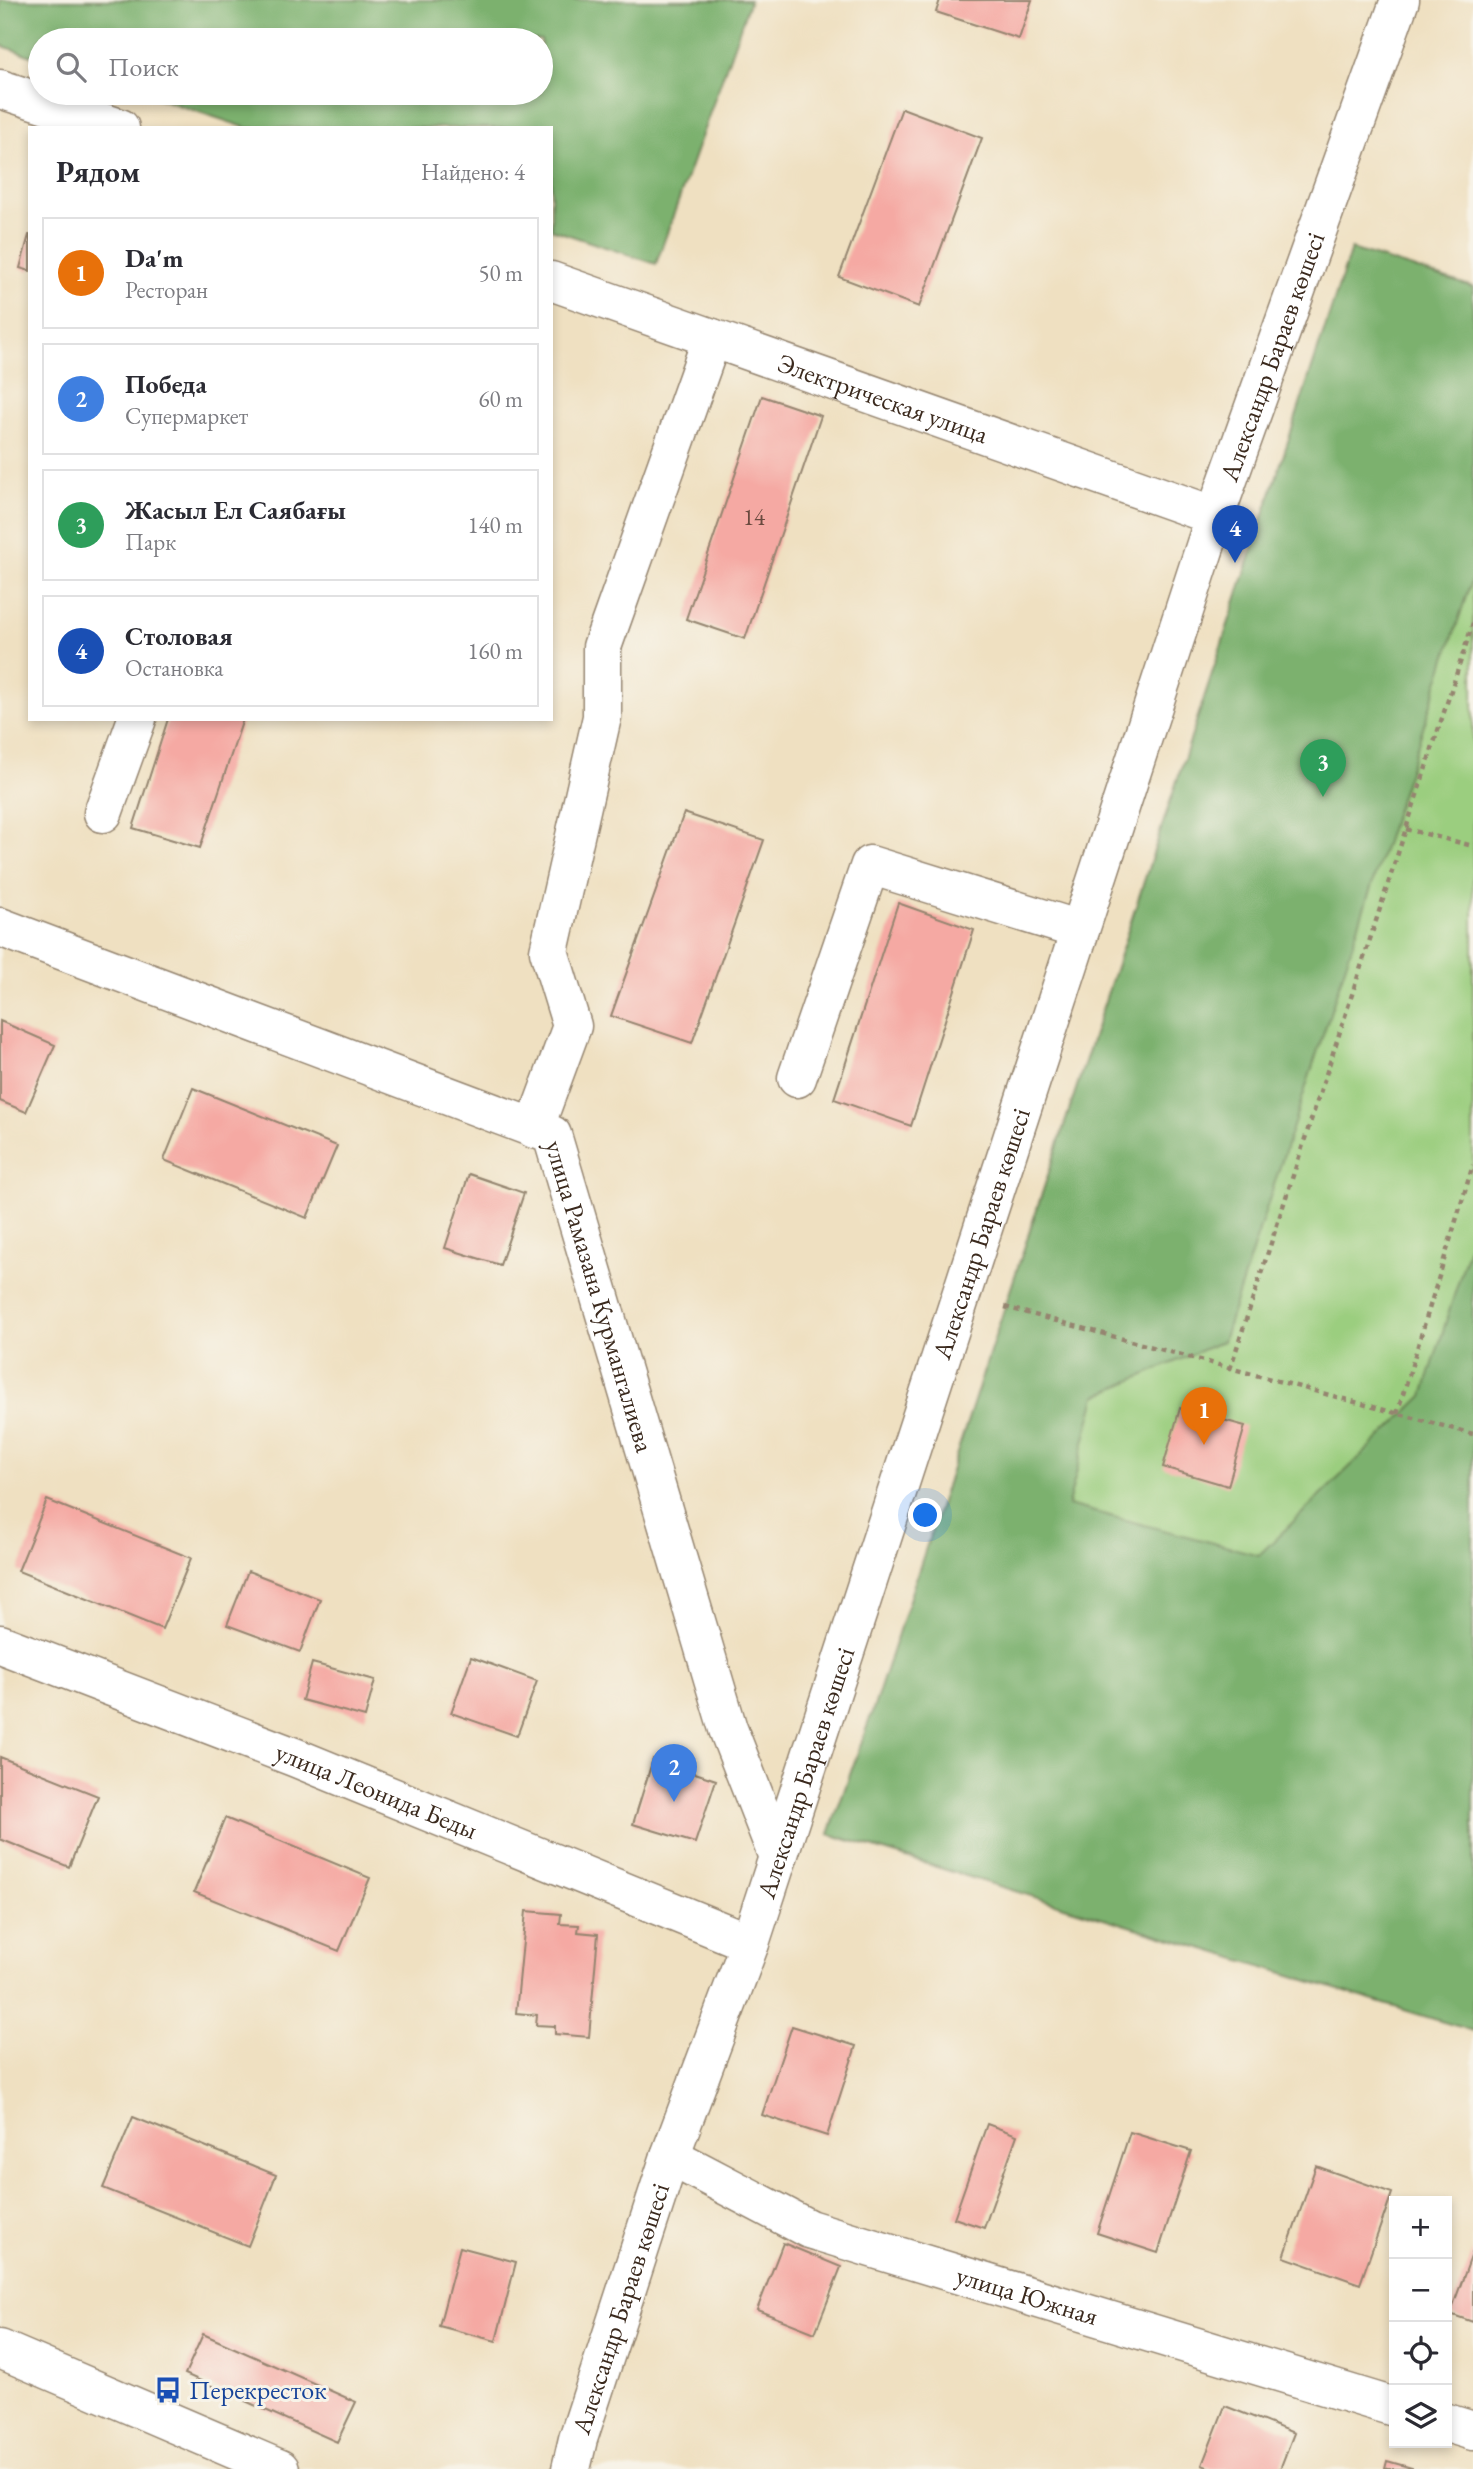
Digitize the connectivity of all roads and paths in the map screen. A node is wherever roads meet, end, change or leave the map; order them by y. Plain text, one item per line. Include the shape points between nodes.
1 (1400, 0) edge
2 (0, 89) edge
3 (28, 98) edge
4 (49, 105) edge
5 (114, 126) edge
6 (553, 282) edge
7 (712, 338) junction
8 (1215, 516) junction
9 (1473, 622) edge
10 (136, 721) edge
11 (103, 813) dead end
12 (1406, 829) junction
13 (1473, 846) edge
14 (0, 927) edge
15 (1080, 930) junction
16 (797, 1079) dead end
17 (534, 1129) junction
18 (1473, 1165) edge
19 (1005, 1307) dead end
20 (1230, 1368) junction
21 (1398, 1414) junction
22 (1473, 1434) edge
23 (0, 1644) edge
24 (778, 1857) junction
25 (750, 1943) junction
26 (670, 2156) junction
27 (0, 2349) edge
28 (1389, 2405) edge
29 (1452, 2425) edge
30 (1473, 2431) edge
31 (280, 2469) edge
32 (571, 2469) edge

1 - 8 street, Александр Бараев көшесі
2 - 3 street
4 - 5 street
6 - 7 street, Электрическая улица
7 - 8 street, Электрическая улица
7 - 17 street via 602,647 602,718 549,951 572,1026
8 - 15 street, Александр Бараев көшесі
9 - 12 path
10 - 11 street
12 - 13 path
12 - 20 path
14 - 17 street, улица Рамазана Курмангалиева
15 - 16 street via 870,865
15 - 24 street, Александр Бараев көшесі
17 - 24 street, улица Рамазана Курмангалиева via 552,1135 728,1729
18 - 21 path
19 - 20 path
20 - 21 path
21 - 22 path
23 - 25 street, улица Леонида Беды via 294,1757
24 - 25 street, Александр Бараев көшесі
25 - 26 street, Александр Бараев көшесі
26 - 28 street, улица Южная via 809,2229
26 - 32 street, Александр Бараев көшесі
27 - 31 street
29 - 30 street

